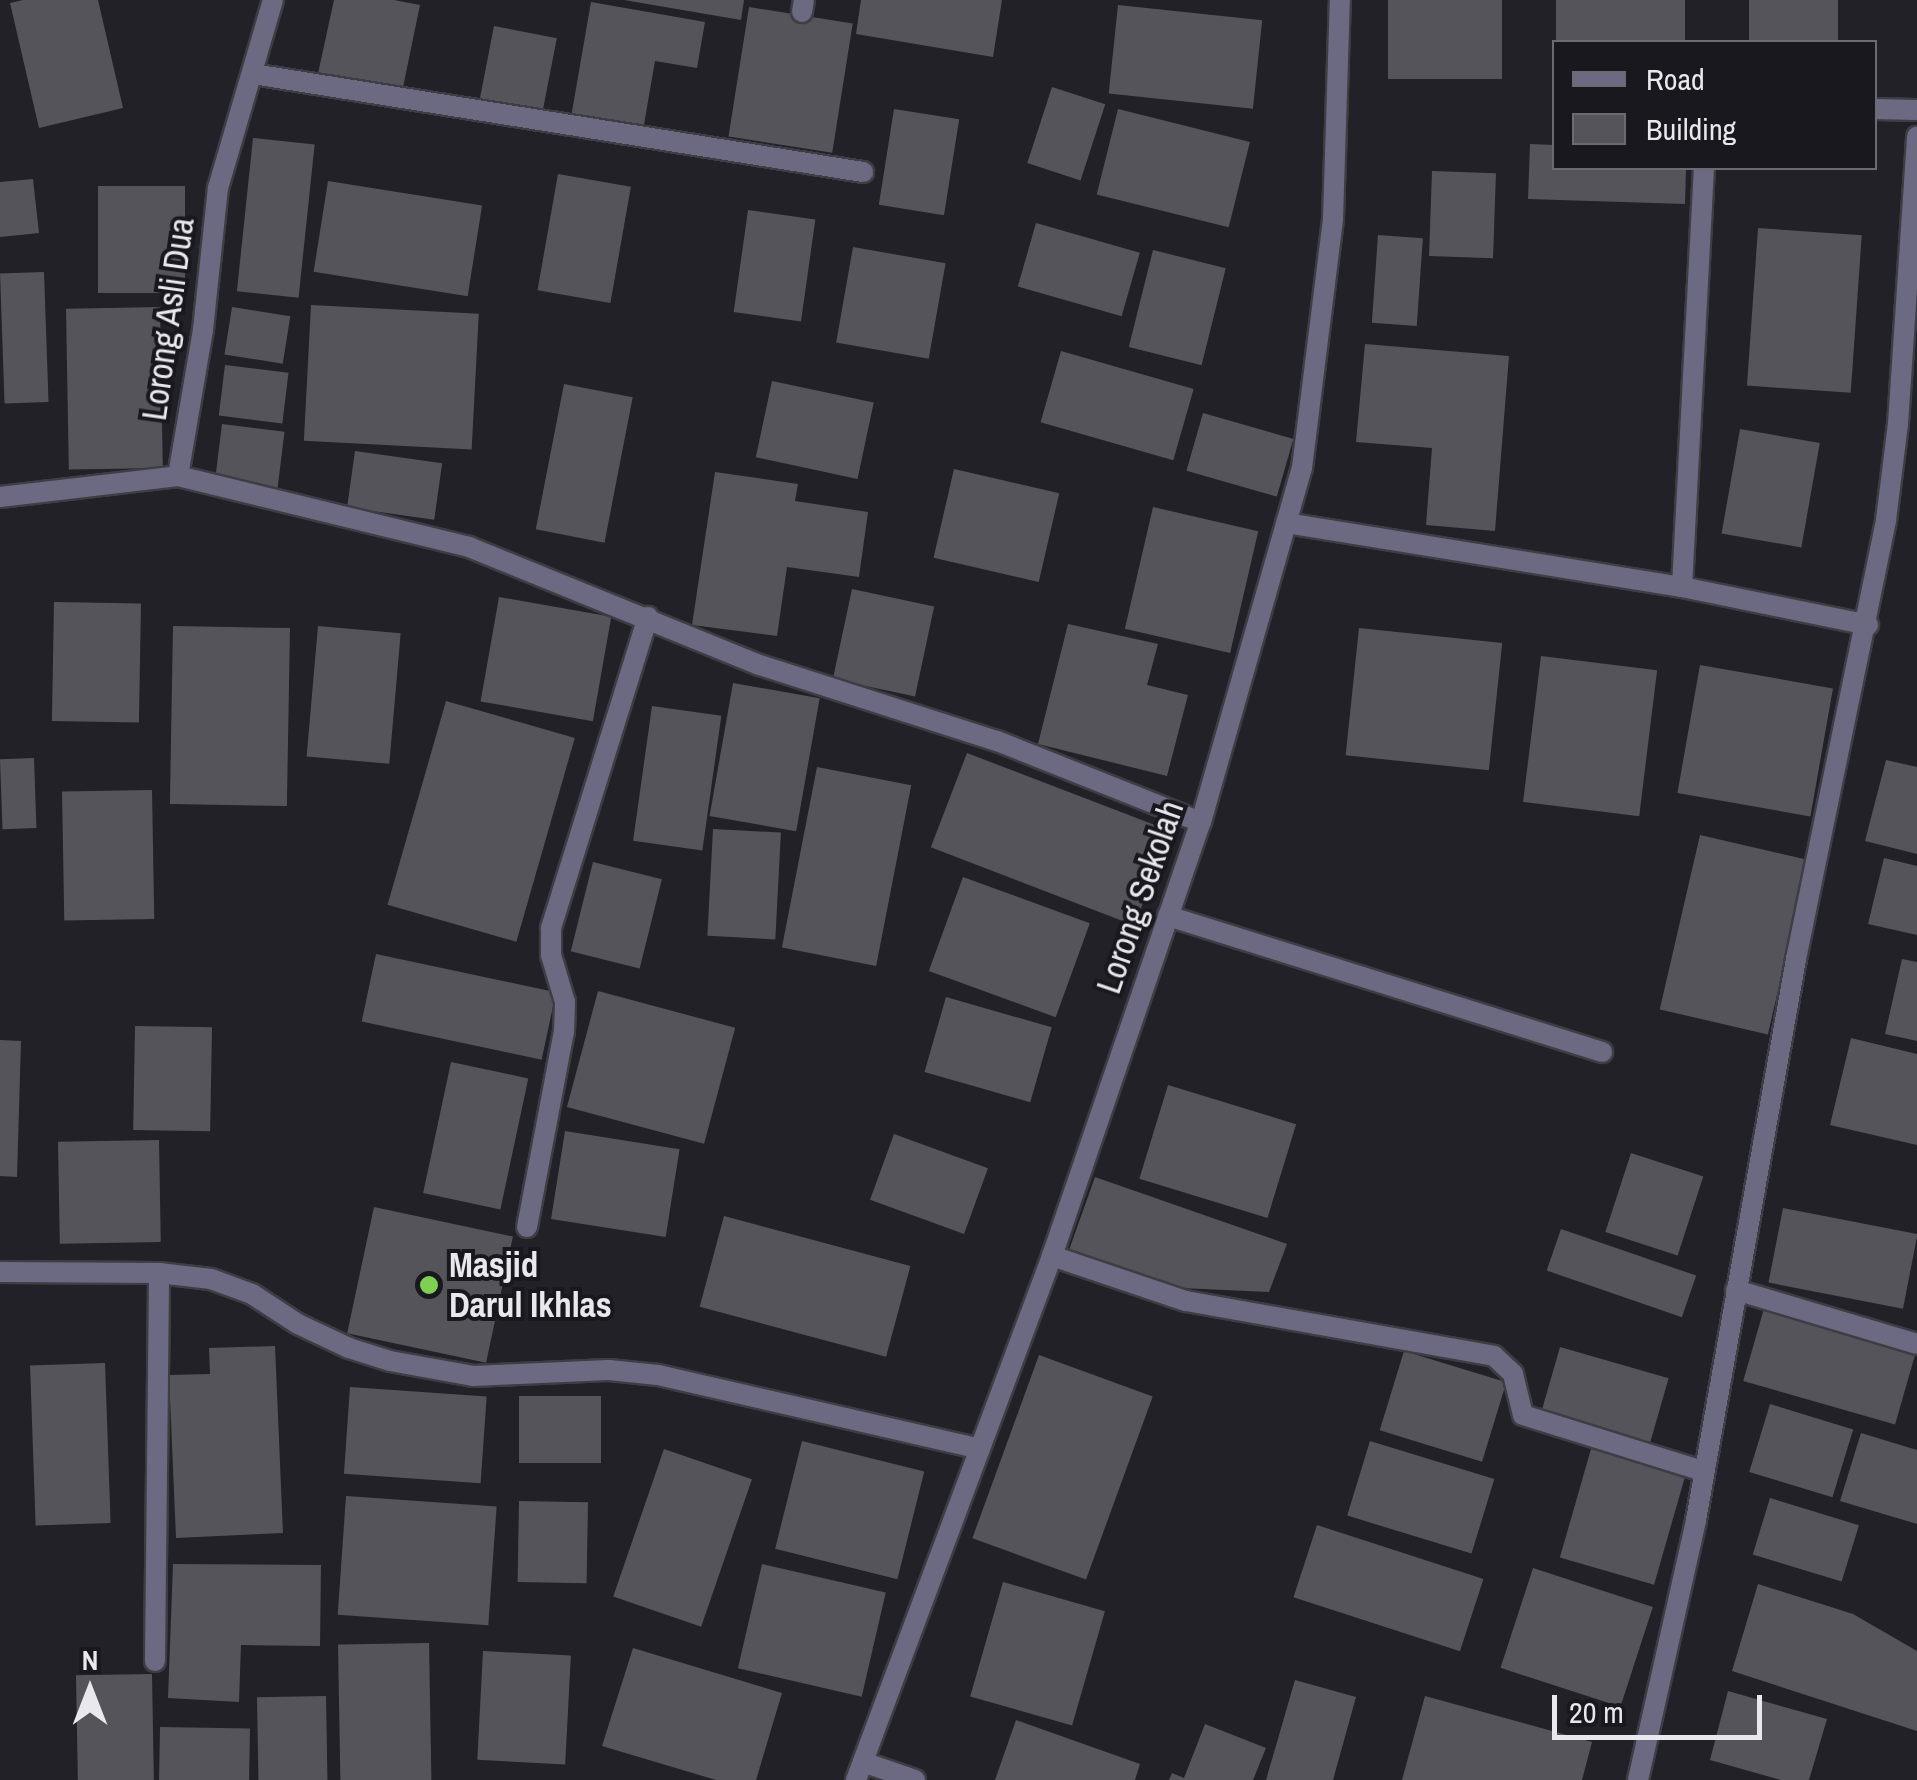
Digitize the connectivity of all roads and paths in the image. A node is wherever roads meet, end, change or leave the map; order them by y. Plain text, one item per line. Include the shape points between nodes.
1 (273, 0) edge
2 (1340, 0) edge
3 (253, 74) junction
4 (1877, 109) edge
5 (1917, 110) edge
6 (1917, 136) edge
7 (1704, 170) edge
8 (863, 172) dead end
9 (178, 476) junction
10 (0, 498) edge
11 (1286, 523) junction
12 (1682, 587) junction
13 (648, 617) junction
14 (1868, 625) junction
15 (1201, 822) junction
16 (1168, 916) junction
17 (1602, 1052) dead end
18 (527, 1227) dead end
19 (1052, 1256) junction
20 (0, 1272) edge
21 (158, 1273) junction
22 (1736, 1290) junction
23 (1917, 1344) edge
24 (980, 1449) junction
25 (1703, 1471) junction
26 (155, 1662) dead end
27 (859, 1771) edge
28 (915, 1780) edge
29 (1638, 1780) edge

1 - 3 street, Lorong Asli Dua
2 - 11 street, Lorong Sekolah via 1333,219 1302,468
3 - 8 street
3 - 9 street, Lorong Asli Dua via 218,188
4 - 5 street
6 - 14 street via 1898,424
7 - 12 street
9 - 10 street, Lorong Asli Dua
9 - 13 street via 469,547
11 - 12 street
11 - 15 street, Lorong Sekolah
12 - 14 street
13 - 15 street via 760,665 998,742
13 - 18 street via 551,928 564,1032
14 - 22 street via 1796,959
15 - 16 street, Lorong Sekolah
16 - 17 street
16 - 19 street, Lorong Sekolah
19 - 24 street, Lorong Sekolah
19 - 25 street via 1186,1301 1494,1356 1513,1374 1522,1415
20 - 21 street
21 - 24 street via 211,1279 252,1294 298,1324 390,1361 474,1376 609,1370 658,1375
21 - 26 street
22 - 23 street
22 - 25 street
24 - 27 street, Lorong Sekolah
25 - 29 street
27 - 28 street

